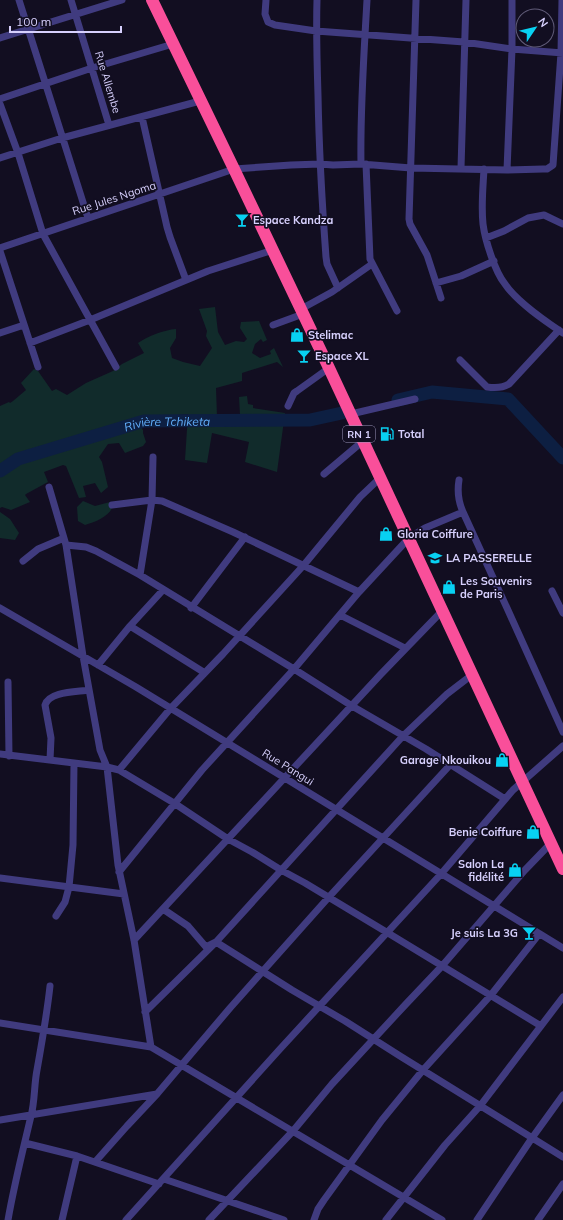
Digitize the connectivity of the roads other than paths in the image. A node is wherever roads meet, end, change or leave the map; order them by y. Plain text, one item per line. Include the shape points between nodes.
1 (19, 0) edge
2 (71, 0) edge
3 (122, 0) edge
4 (152, 0) edge
5 (266, 0) edge
6 (317, 0) edge
7 (367, 0) edge
8 (416, 0) edge
9 (466, 0) edge
10 (512, 0) edge
11 (562, 0) edge
12 (75, 14) junction
13 (28, 29) junction
14 (316, 32) junction
15 (364, 35) junction
16 (0, 38) edge
17 (414, 38) junction
18 (464, 42) junction
19 (173, 44) junction
20 (512, 49) junction
21 (562, 53) edge
22 (92, 68) junction
23 (46, 85) junction
24 (0, 99) edge
25 (200, 101) junction
26 (0, 104) edge
27 (142, 117) junction
28 (109, 125) junction
29 (62, 138) junction
30 (18, 153) junction
31 (0, 158) edge
32 (320, 164) junction
33 (364, 164) junction
34 (411, 168) junction
35 (461, 168) junction
36 (234, 169) junction
37 (484, 170) junction
38 (507, 170) junction
39 (159, 195) junction
40 (88, 218) junction
41 (563, 224) edge
42 (43, 234) junction
43 (486, 238) junction
44 (0, 248) edge
45 (273, 250) junction
46 (0, 252) edge
47 (494, 261) junction
48 (372, 264) junction
49 (186, 280) junction
50 (436, 283) junction
51 (338, 288) junction
52 (441, 298) dead end
53 (397, 310) dead end
54 (302, 311) junction
55 (90, 320) junction
56 (273, 324) dead end
57 (24, 325) junction
58 (0, 332) edge
59 (561, 332) edge
60 (30, 343) junction
61 (460, 360) dead end
62 (38, 367) dead end
63 (116, 367) dead end
64 (329, 368) junction
65 (415, 398) dead end
66 (288, 406) dead end
67 (351, 414) junction
68 (363, 441) junction
69 (154, 457) dead end
70 (324, 474) dead end
71 (380, 478) junction
72 (459, 480) dead end
73 (49, 487) dead end
74 (152, 500) junction
75 (112, 505) dead end
76 (463, 512) junction
77 (245, 537) junction
78 (409, 538) junction
79 (65, 541) junction
80 (23, 561) dead end
81 (303, 566) junction
82 (140, 576) junction
83 (163, 590) junction
84 (552, 591) dead end
85 (359, 592) junction
86 (0, 608) edge
87 (191, 608) junction
88 (443, 610) junction
89 (563, 613) edge
90 (340, 615) junction
91 (130, 626) junction
92 (239, 636) junction
93 (405, 648) junction
94 (83, 656) junction
95 (98, 665) junction
96 (294, 669) junction
97 (205, 673) junction
98 (473, 674) junction
99 (8, 682) dead end
100 (89, 690) junction
101 (352, 706) junction
102 (170, 708) junction
103 (563, 732) edge
104 (403, 736) junction
105 (227, 742) junction
106 (563, 746) edge
107 (0, 754) edge
108 (8, 756) junction
109 (50, 760) junction
110 (74, 763) junction
111 (450, 765) junction
112 (107, 767) junction
113 (119, 770) junction
114 (285, 778) junction
115 (522, 781) junction
116 (505, 799) junction
117 (174, 803) junction
118 (337, 810) junction
119 (383, 838) junction
120 (228, 839) junction
121 (551, 843) junction
122 (563, 869) edge
123 (281, 870) junction
124 (119, 872) junction
125 (441, 874) junction
126 (0, 878) edge
127 (69, 887) junction
128 (124, 894) junction
129 (328, 898) junction
130 (494, 906) junction
131 (162, 909) junction
132 (56, 916) dead end
133 (388, 933) junction
134 (539, 934) junction
135 (134, 940) junction
136 (216, 942) junction
137 (563, 948) edge
138 (442, 966) junction
139 (264, 972) junction
140 (50, 986) dead end
141 (491, 995) junction
142 (563, 997) edge
143 (320, 1007) junction
144 (145, 1012) junction
145 (0, 1023) edge
146 (541, 1026) junction
147 (45, 1030) junction
148 (373, 1039) junction
149 (151, 1047) junction
150 (182, 1066) junction
151 (423, 1070) junction
152 (157, 1094) junction
153 (563, 1095) edge
154 (237, 1098) junction
155 (480, 1106) junction
156 (31, 1115) junction
157 (0, 1120) edge
158 (293, 1131) junction
159 (532, 1138) junction
160 (25, 1143) junction
161 (76, 1156) junction
162 (563, 1157) edge
163 (95, 1162) junction
164 (349, 1165) junction
165 (161, 1182) junction
166 (563, 1184) edge
167 (404, 1197) junction
168 (227, 1201) junction
169 (267, 1217) edge
170 (8, 1220) edge
171 (62, 1220) edge
172 (126, 1220) edge
173 (209, 1220) edge
174 (284, 1220) edge
175 (314, 1220) edge
176 (386, 1220) edge
177 (442, 1220) edge
178 (477, 1220) edge
179 (538, 1220) edge

1 - 13 street
2 - 12 street, Rue Allembe
3 - 12 street
4 - 19 highway, RN 1
5 - 14 street via 265,14 268,22
6 - 14 street
7 - 15 street
8 - 17 street
9 - 18 street
10 - 20 street
11 - 21 street
12 - 13 street
12 - 22 street, Rue Allembe
13 - 16 street
13 - 23 street
14 - 15 street
14 - 32 street
15 - 17 street
15 - 33 street via 361,142
17 - 18 street
17 - 34 street
18 - 20 street
18 - 35 street
19 - 22 street
19 - 25 highway, RN 1
20 - 21 street
20 - 38 street
21 - 38 street, Rue Jules Ngoma via 553,165 543,169
22 - 23 street
22 - 28 street, Rue Allembe
23 - 24 street
23 - 29 street
25 - 27 street
25 - 36 highway, RN 1
26 - 30 street
27 - 28 street
27 - 39 street
28 - 29 street
29 - 30 street
29 - 40 street
30 - 31 street
30 - 42 street
32 - 33 street, Rue Jules Ngoma
32 - 36 street, Rue Jules Ngoma
32 - 51 street via 327,264
33 - 34 street, Rue Jules Ngoma
33 - 48 street
34 - 35 street, Rue Jules Ngoma
34 - 50 street via 410,224 427,255
35 - 37 street, Rue Jules Ngoma
36 - 39 street, Rue Jules Ngoma
36 - 45 highway, RN 1
37 - 38 street, Rue Jules Ngoma
37 - 43 street via 483,227
39 - 40 street, Rue Jules Ngoma
39 - 49 street via 170,237
40 - 42 street, Rue Jules Ngoma
41 - 43 street via 544,215 528,218
42 - 44 street, Rue Jules Ngoma
42 - 55 street
43 - 47 street
45 - 49 street
45 - 54 highway, RN 1
46 - 57 street
47 - 50 street via 461,276
47 - 59 street via 507,288
48 - 51 street
48 - 53 street
49 - 55 street
50 - 52 street
51 - 54 street
54 - 56 street
54 - 64 highway, RN 1
55 - 60 street
55 - 63 street
57 - 58 street
57 - 60 street
59 - 61 street via 505,386 487,386
60 - 62 street
64 - 66 street via 294,393
64 - 67 highway, RN 1
65 - 67 street
67 - 68 highway, RN 1
68 - 70 street
68 - 71 highway, RN 1
69 - 74 street
71 - 78 highway, RN 1
71 - 81 street via 360,497
72 - 76 street via 458,502
73 - 79 street
74 - 75 street
74 - 77 street via 162,501
74 - 82 street
76 - 78 street via 425,528
76 - 103 street
77 - 81 street
77 - 87 street
78 - 85 street
78 - 88 highway, RN 1
79 - 80 street via 38,548
79 - 82 street via 96,551
79 - 94 street
81 - 85 street
81 - 92 street
82 - 83 street
83 - 87 street
83 - 91 street
84 - 89 street
85 - 90 street
86 - 94 street, Rue Pangui
87 - 92 street
88 - 93 street
88 - 98 highway, RN 1
90 - 93 street
90 - 96 street
91 - 95 street
91 - 97 street
92 - 96 street
92 - 97 street
93 - 101 street
94 - 95 street, Rue Pangui
94 - 100 street
95 - 102 street, Rue Pangui
96 - 101 street
96 - 105 street
97 - 102 street
98 - 104 street via 447,694
98 - 115 highway, RN 1
99 - 108 street
100 - 109 street via 58,694 46,702
100 - 112 street via 100,750
101 - 104 street
101 - 114 street
102 - 105 street, Rue Pangui
102 - 113 street
104 - 111 street
104 - 118 street
105 - 114 street, Rue Pangui
105 - 117 street
106 - 115 street
107 - 108 street
108 - 109 street
109 - 110 street
110 - 112 street
110 - 127 street via 73,845
111 - 116 street
111 - 119 street
112 - 113 street
112 - 124 street
113 - 117 street
114 - 118 street, Rue Pangui
114 - 120 street
115 - 116 street
115 - 121 highway, RN 1
116 - 125 street
117 - 120 street
117 - 124 street
118 - 119 street, Rue Pangui
118 - 123 street
119 - 125 street, Rue Pangui
119 - 129 street
120 - 123 street
120 - 131 street
121 - 122 highway, RN 1
121 - 130 street
123 - 129 street
123 - 136 street
124 - 128 street
125 - 130 street, Rue Pangui
125 - 133 street
126 - 127 street
127 - 128 street
127 - 132 street via 65,902
128 - 135 street
129 - 133 street
129 - 139 street
130 - 134 street, Rue Pangui
130 - 138 street
131 - 135 street
131 - 136 street via 188,926 206,947
133 - 138 street
133 - 143 street
134 - 137 street, Rue Pangui
134 - 141 street
135 - 144 street
136 - 139 street
136 - 144 street
138 - 141 street
138 - 148 street
139 - 143 street
139 - 150 street
140 - 147 street
141 - 146 street
141 - 151 street
142 - 146 street
143 - 148 street
143 - 154 street
144 - 149 street
145 - 147 street
146 - 155 street
147 - 149 street
147 - 156 street via 36,1071
148 - 151 street
148 - 158 street
149 - 150 street
150 - 152 street
150 - 154 street
151 - 155 street
151 - 164 street
152 - 156 street
152 - 163 street
153 - 159 street
154 - 158 street
154 - 165 street
155 - 159 street
155 - 167 street
156 - 157 street
156 - 160 street
158 - 164 street
158 - 168 street
159 - 162 street
159 - 178 street
160 - 161 street
160 - 170 street
161 - 163 street
161 - 171 street
163 - 165 street
164 - 167 street
164 - 175 street via 318,1209
165 - 168 street
165 - 172 street
166 - 179 street
167 - 176 street
167 - 177 street
168 - 169 street
168 - 173 street
169 - 174 street

